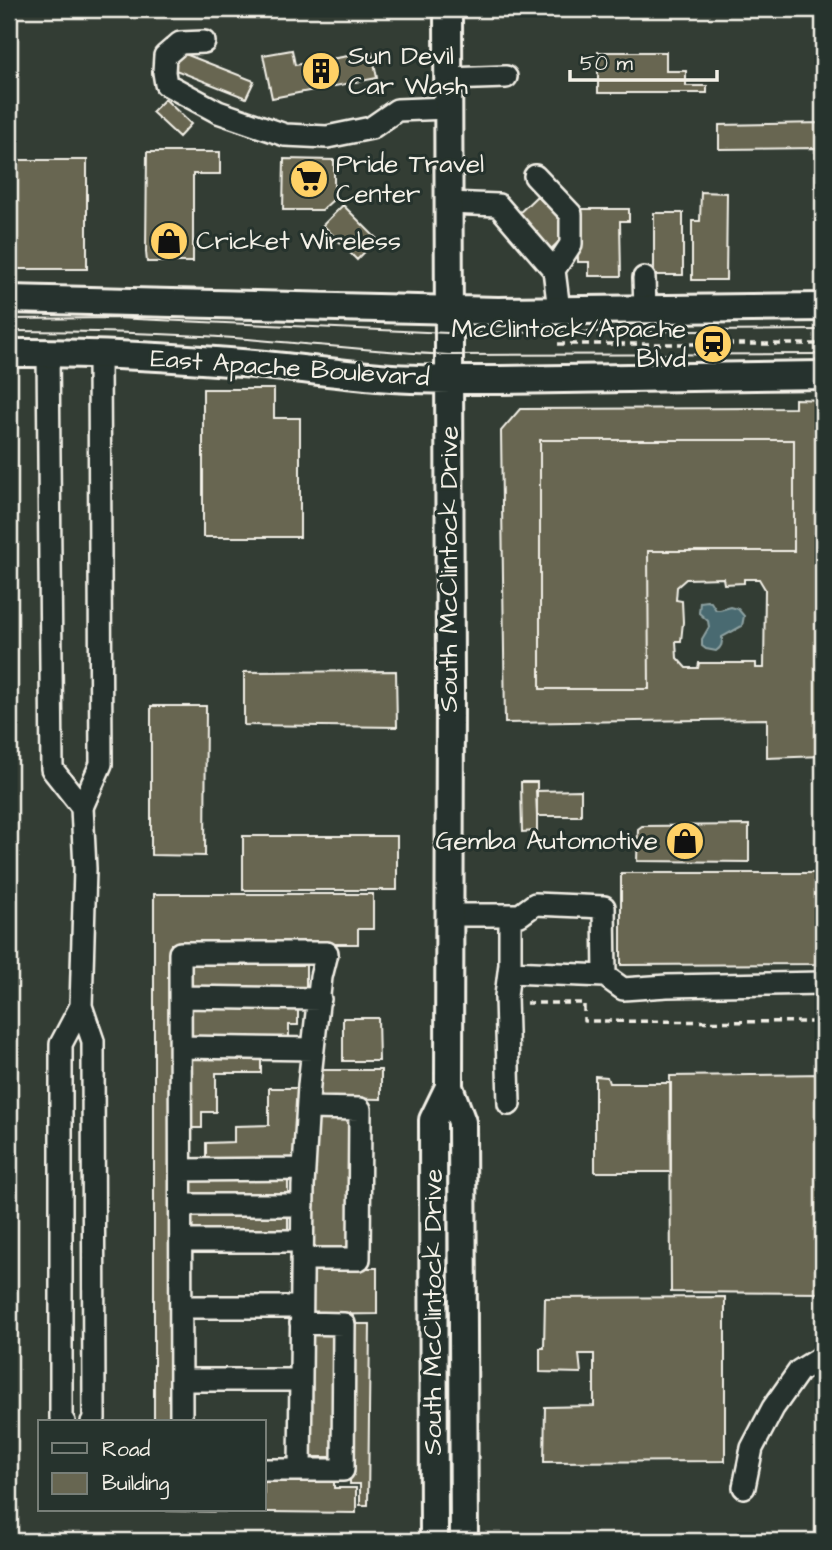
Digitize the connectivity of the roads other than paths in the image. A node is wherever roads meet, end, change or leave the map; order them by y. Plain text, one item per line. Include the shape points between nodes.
1 (448, 9) edge
2 (204, 42) dead end
3 (506, 77) dead end
4 (448, 79) junction
5 (448, 108) junction
6 (535, 176) dead end
7 (448, 202) junction
8 (554, 270) junction
9 (644, 278) dead end
10 (9, 299) edge
11 (823, 307) edge
12 (645, 309) junction
13 (448, 310) junction
14 (559, 310) junction
15 (9, 353) edge
16 (48, 353) junction
17 (99, 355) junction
18 (823, 375) edge
19 (448, 380) junction
20 (82, 807) junction
21 (449, 915) junction
22 (510, 915) junction
23 (510, 972) junction
24 (605, 975) junction
25 (823, 983) edge
26 (181, 998) junction
27 (320, 999) junction
28 (81, 1006) junction
29 (181, 1047) junction
30 (313, 1049) junction
31 (449, 1087) junction
32 (509, 1104) dead end
33 (308, 1108) junction
34 (181, 1170) junction
35 (304, 1170) junction
36 (181, 1205) junction
37 (303, 1205) junction
38 (181, 1241) junction
39 (302, 1250) junction
40 (181, 1307) junction
41 (301, 1315) junction
42 (823, 1356) edge
43 (181, 1380) junction
44 (300, 1381) junction
45 (62, 1420) edge
46 (93, 1420) edge
47 (181, 1420) edge
48 (266, 1470) edge
49 (300, 1470) junction
50 (744, 1487) dead end
51 (434, 1541) edge
52 (464, 1541) edge

1 - 4 main road, South McClintock Drive
2 - 5 street via 180,43 165,56 166,84 218,113 285,135 327,137 371,128 397,110
3 - 4 street
4 - 5 main road, South McClintock Drive
5 - 7 main road, South McClintock Drive
6 - 8 street via 572,214 571,244
7 - 8 street via 498,205
7 - 13 main road, South McClintock Drive
8 - 14 street
9 - 12 street
10 - 13 main road
11 - 12 main road
12 - 14 main road
13 - 14 main road
13 - 19 main road, South McClintock Drive
15 - 16 main road, East Apache Boulevard
16 - 17 main road, East Apache Boulevard
16 - 20 street via 52,769
17 - 19 main road, East Apache Boulevard
17 - 20 street via 101,764
18 - 19 main road, East Apache Boulevard
19 - 21 main road, South McClintock Drive
20 - 28 street
21 - 22 street
21 - 31 main road, South McClintock Drive
22 - 23 street
22 - 24 street via 520,915 535,904 604,907
23 - 24 street
23 - 32 street
24 - 25 street via 623,989
26 - 27 street
26 - 27 street via 180,953 327,953
26 - 29 street
27 - 30 street
28 - 45 street via 61,1044
28 - 46 street via 93,1041
29 - 30 street
29 - 34 street
30 - 33 street
31 - 51 main road, South McClintock Drive via 433,1120
31 - 52 main road, South McClintock Drive via 462,1122
33 - 35 street
33 - 39 street via 360,1109 359,1259
34 - 35 street
34 - 36 street
35 - 37 street
36 - 37 street
36 - 38 street
37 - 39 street
38 - 39 street
38 - 40 street
39 - 41 street
40 - 41 street
40 - 43 street
41 - 44 street
41 - 49 street via 344,1324 343,1470
42 - 50 street via 799,1371 773,1408 752,1448
43 - 44 street
43 - 47 street
44 - 49 street
48 - 49 street

